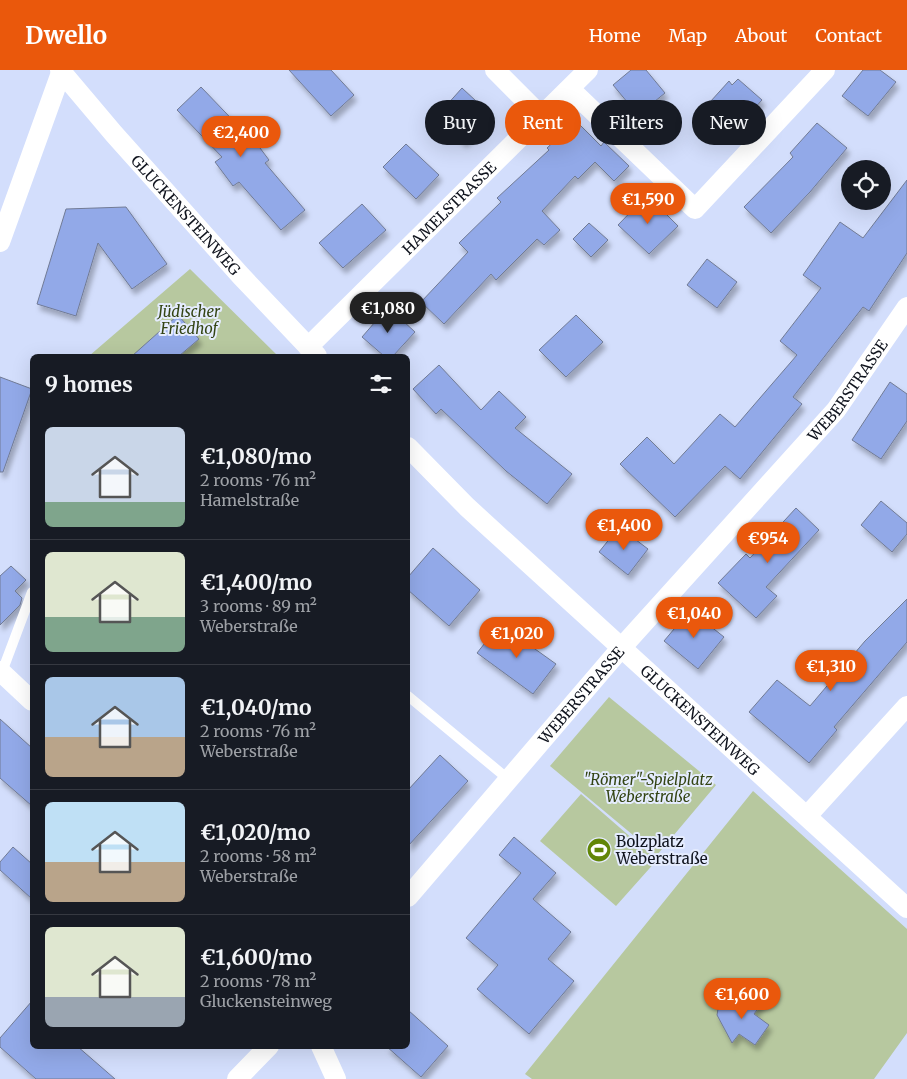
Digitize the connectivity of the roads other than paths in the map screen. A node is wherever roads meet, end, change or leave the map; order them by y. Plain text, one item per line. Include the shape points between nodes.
1 (495, 70) edge
2 (588, 70) edge
3 (825, 70) edge
4 (61, 71) edge
5 (570, 89) junction
6 (525, 100) edge
7 (558, 100) edge
8 (513, 145) edge
9 (0, 242) edge
10 (907, 307) edge
11 (313, 352) edge
12 (410, 449) edge
13 (30, 597) edge
14 (622, 647) junction
15 (1, 672) edge
16 (410, 698) edge
17 (30, 699) edge
18 (907, 706) edge
19 (508, 779) junction
20 (807, 816) junction
21 (410, 895) edge
22 (907, 908) edge
23 (266, 1049) edge
24 (322, 1049) edge
25 (237, 1079) edge
26 (336, 1079) edge

1 - 6 street
2 - 5 street, HAMELSTRASSE
3 - 5 street via 696,209
4 - 9 street
4 - 11 street, GLUCKENSTEINWEG via 127,149
5 - 7 street, HAMELSTRASSE
8 - 11 street, HAMELSTRASSE
10 - 14 street, WEBERSTRASSE via 836,410
12 - 14 street, GLUCKENSTEINWEG via 467,508
13 - 15 lane
14 - 19 street, WEBERSTRASSE
14 - 20 street, GLUCKENSTEINWEG
15 - 17 street
16 - 19 lane
18 - 20 street
19 - 21 street, WEBERSTRASSE
20 - 22 street, GLUCKENSTEINWEG
23 - 25 street
24 - 26 street

